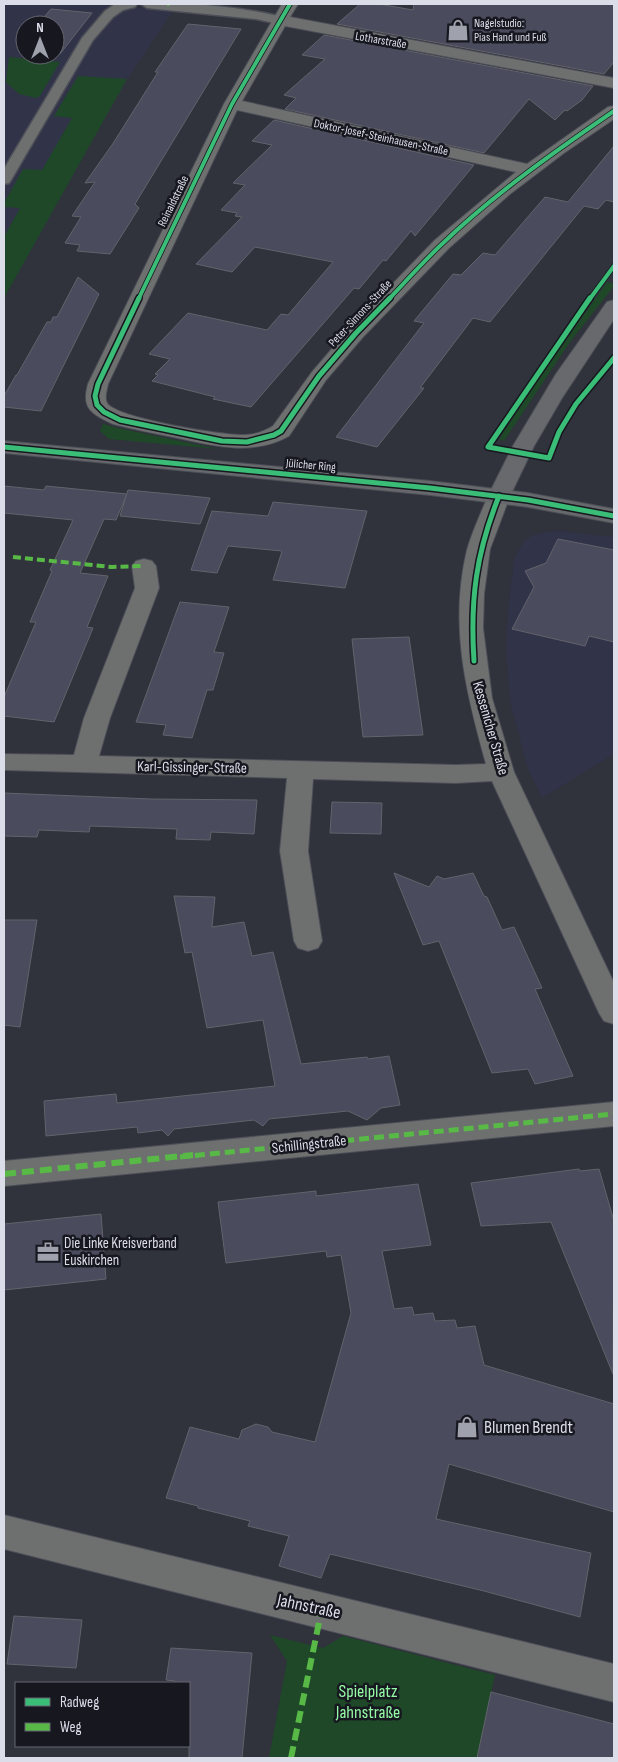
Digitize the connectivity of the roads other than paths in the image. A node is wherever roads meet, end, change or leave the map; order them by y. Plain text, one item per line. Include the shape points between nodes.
1 (131, 4) edge
2 (147, 4) edge
3 (290, 4) edge
4 (279, 20) junction
5 (614, 83) edge
6 (232, 104) junction
7 (614, 111) edge
8 (531, 170) junction
9 (4, 180) edge
10 (614, 306) edge
11 (104, 412) joint
12 (4, 447) edge
13 (499, 496) junction
14 (614, 516) edge
15 (144, 566) dead end
16 (4, 762) edge
17 (84, 764) junction
18 (301, 770) junction
19 (502, 772) junction
20 (308, 941) dead end
21 (614, 1013) edge
22 (614, 1114) edge
23 (4, 1174) edge
24 (4, 1532) edge
25 (614, 1682) edge

1 - 9 lane via 109,14 88,38
2 - 4 lane, Lotharstraße
3 - 4 street, Reinaldstraße
4 - 5 street, Lotharstraße
4 - 6 street, Reinaldstraße
6 - 8 street, Doktor-Josef-Steinhausen-Straße
6 - 11 street, Reinaldstraße via 98,384 95,401
7 - 8 street, Peter-Simons-Straße
8 - 11 street, Peter-Simons-Straße via 461,226 379,307 335,356 281,431 274,435 246,442 222,441 130,422
10 - 13 main road, Kessenicher Straße via 523,445
12 - 13 main road, Jülicher Ring
13 - 14 main road, Jülicher Ring
13 - 19 street, Kessenicher Straße via 479,549 471,608 476,679
15 - 17 street via 147,588 97,718
16 - 17 street, Karl-Gissinger-Straße
17 - 18 street, Karl-Gissinger-Straße
18 - 19 street, Karl-Gissinger-Straße
18 - 20 street via 294,851
19 - 21 street, Kessenicher Straße
22 - 23 street, Schillingstraße
24 - 25 street, Jahnstraße

